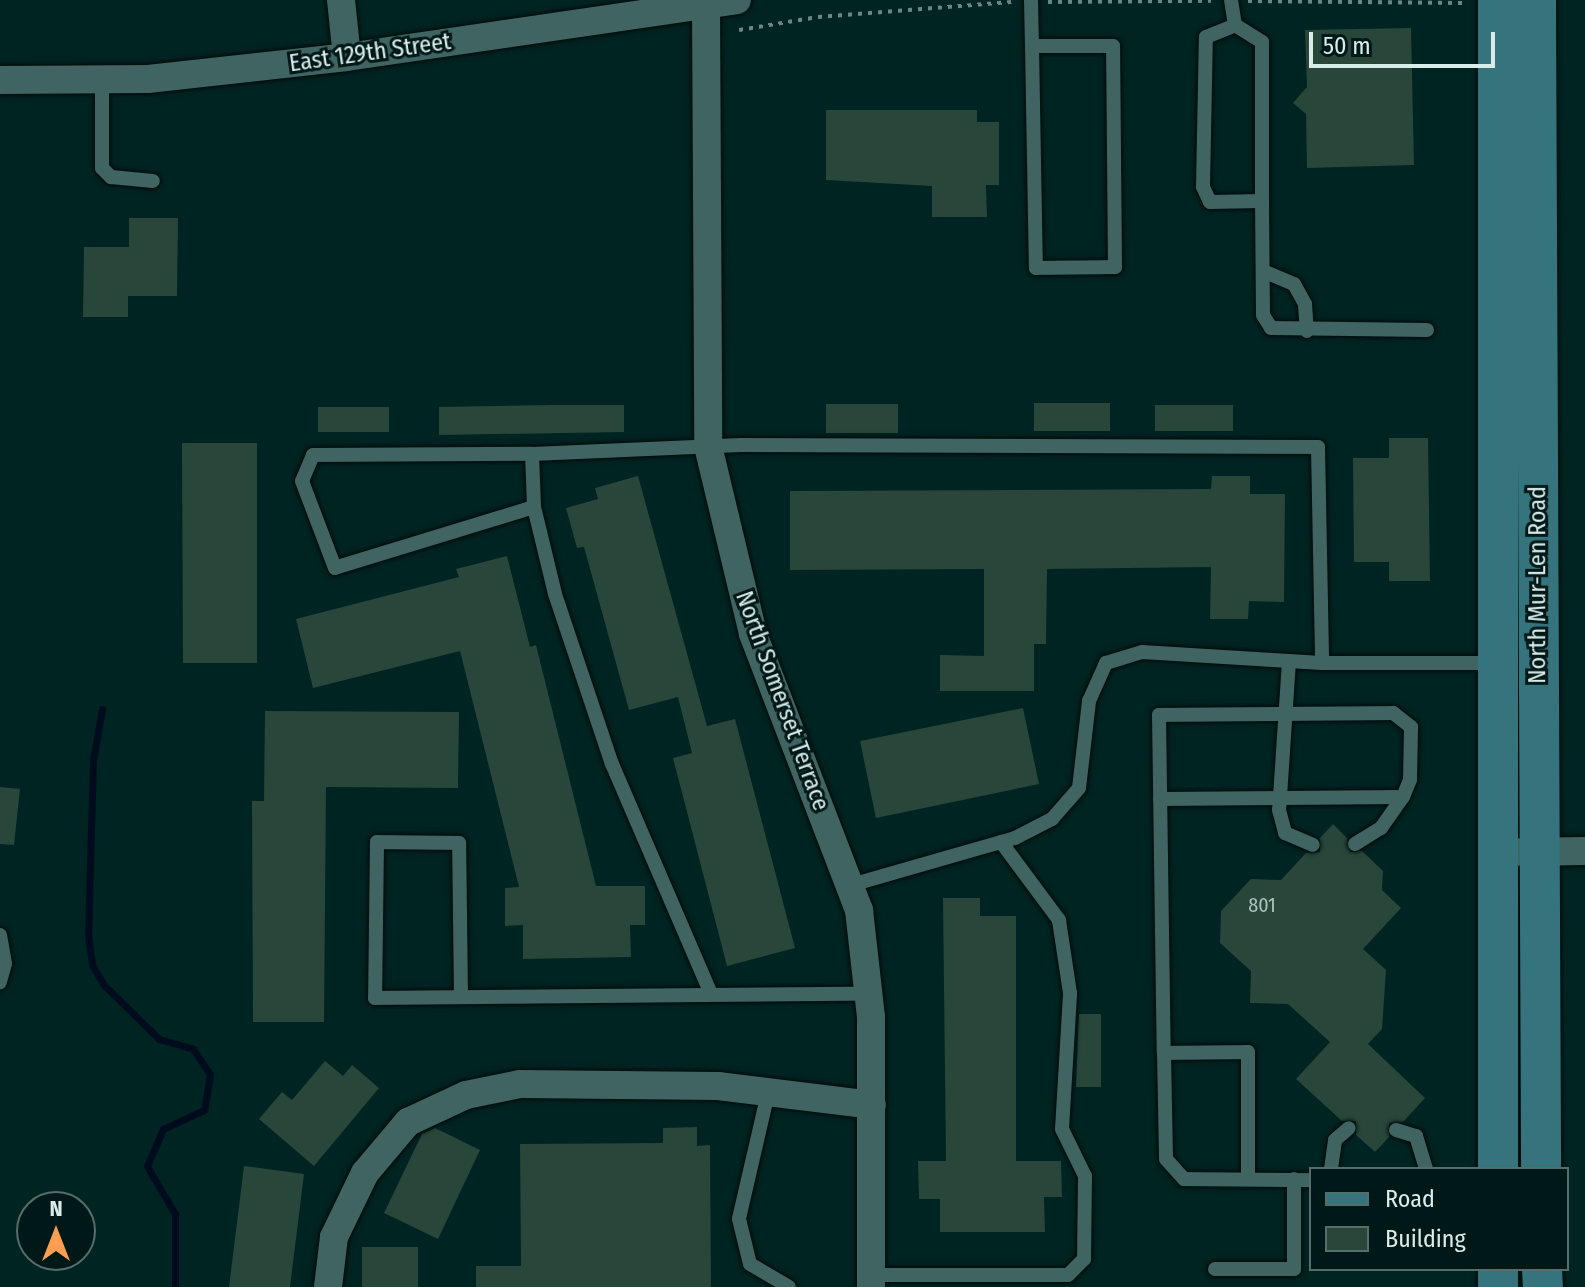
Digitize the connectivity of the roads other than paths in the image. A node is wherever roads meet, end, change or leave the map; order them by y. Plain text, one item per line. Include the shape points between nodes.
1 (341, 0) edge
2 (737, 0) edge
3 (1536, 0) edge
4 (1031, 1) edge
5 (1231, 1) edge
6 (1480, 2) edge
7 (706, 5) junction
8 (1235, 25) junction
9 (1032, 46) junction
10 (347, 57) junction
11 (102, 79) junction
12 (0, 80) edge
13 (153, 181) dead end
14 (1262, 201) junction
15 (1263, 271) junction
16 (1427, 330) dead end
17 (1307, 331) junction
18 (708, 446) junction
19 (532, 454) junction
20 (534, 507) junction
21 (1289, 661) junction
22 (1519, 662) junction
23 (1322, 663) junction
24 (1286, 715) junction
25 (1403, 797) junction
26 (1279, 798) junction
27 (1160, 799) junction
28 (1001, 842) junction
29 (1355, 844) dead end
30 (1313, 845) dead end
31 (1585, 851) edge
32 (1519, 852) junction
33 (851, 885) junction
34 (0, 935) edge
35 (0, 982) edge
36 (711, 994) junction
37 (870, 994) junction
38 (461, 997) junction
39 (1164, 1053) junction
40 (768, 1093) junction
41 (872, 1105) junction
42 (1349, 1128) dead end
43 (1396, 1130) dead end
44 (1331, 1167) edge
45 (1425, 1167) edge
46 (1498, 1167) edge
47 (1541, 1167) edge
48 (1248, 1179) junction
49 (1294, 1179) junction
50 (1309, 1180) edge
51 (1215, 1269) dead end
52 (871, 1281) edge
53 (328, 1287) edge
54 (789, 1287) edge

1 - 10 street
2 - 7 street, East 129th Street
3 - 22 main road, North Mur-Len Road
4 - 9 lane
5 - 8 lane
6 - 22 main road, North Mur-Len Road
7 - 10 street, East 129th Street
7 - 18 street, North Somerset Terrace
8 - 14 lane via 1262,42
8 - 14 lane via 1206,37 1203,187 1210,202
9 - 9 lane via 1036,268 1115,267 1113,46
10 - 11 street, East 129th Street via 148,79
11 - 12 street, East 129th Street
11 - 13 lane via 102,168 111,177
14 - 15 lane
15 - 17 lane via 1294,284 1305,304
15 - 17 lane via 1263,315 1271,328
16 - 17 lane
18 - 19 lane
18 - 23 lane via 1318,447
18 - 33 street, North Somerset Terrace via 753,634
19 - 20 lane
19 - 20 lane via 313,455 302,481 335,568
20 - 36 lane via 555,594 612,764
21 - 23 lane
21 - 24 lane
21 - 28 lane via 1142,652 1106,663 1089,701 1079,788 1052,819
22 - 23 lane
22 - 32 main road, North Mur-Len Road
24 - 25 lane via 1393,713 1411,727 1410,780
24 - 26 lane
24 - 27 lane via 1159,715
25 - 26 lane
25 - 29 lane via 1381,828
26 - 27 lane
26 - 30 lane via 1285,833
27 - 39 lane
28 - 33 lane
28 - 52 lane via 1059,920 1070,993 1062,1129 1085,1176 1084,1259 1068,1275
31 - 32 street
32 - 46 main road, North Mur-Len Road
32 - 47 main road, North Mur-Len Road
33 - 37 street, North Somerset Terrace
34 - 35 lane via 5,964
36 - 37 lane
36 - 38 lane
37 - 41 street, North Somerset Terrace
38 - 38 lane via 459,843 377,842 375,998
39 - 48 lane via 1166,1159 1184,1179
39 - 48 lane via 1248,1052
40 - 41 street
40 - 53 street via 718,1086 520,1084 466,1095 408,1122 365,1173 334,1237
40 - 54 lane via 739,1219 750,1264
41 - 52 street, North Somerset Terrace
42 - 44 lane via 1335,1140
43 - 45 lane via 1416,1136
48 - 49 lane
49 - 50 lane
49 - 51 lane via 1294,1269

